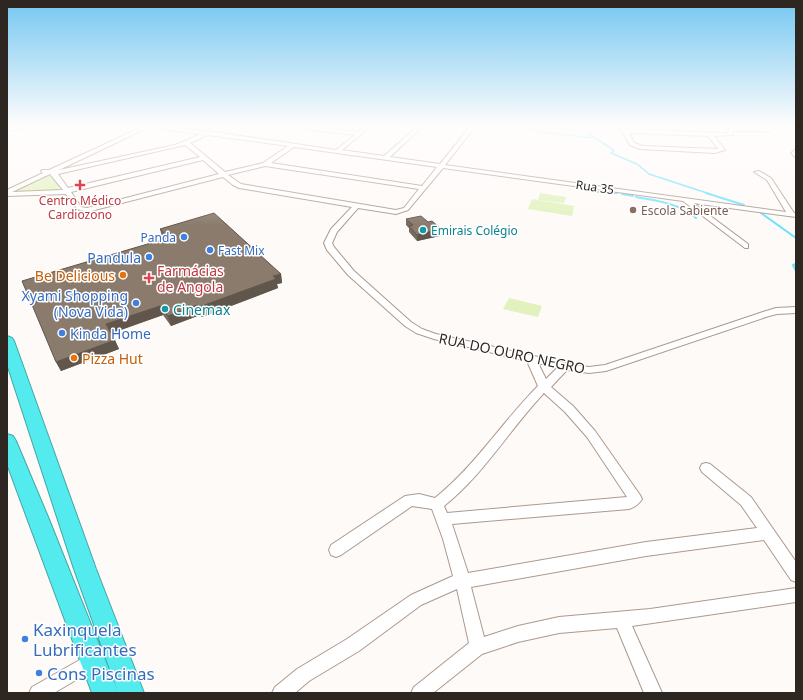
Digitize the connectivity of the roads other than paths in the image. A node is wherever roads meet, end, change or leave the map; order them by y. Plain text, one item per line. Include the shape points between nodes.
1 (74, 160) edge
2 (76, 160) edge
3 (107, 160) edge
4 (197, 160) edge
5 (206, 160) edge
6 (272, 160) edge
7 (397, 160) edge
8 (446, 160) edge
9 (265, 164) junction
10 (441, 166) junction
11 (49, 172) junction
12 (757, 172) dead end
13 (224, 174) junction
14 (7, 188) edge
15 (423, 188) junction
16 (67, 191) junction
17 (7, 193) edge
18 (684, 199) junction
19 (357, 205) junction
20 (794, 215) edge
21 (745, 246) dead end
22 (796, 310) edge
23 (7, 341) edge
24 (531, 358) junction
25 (566, 365) junction
26 (544, 387) junction
27 (8, 446) edge
28 (706, 468) dead end
29 (437, 504) junction
30 (444, 519) junction
31 (767, 533) junction
32 (336, 550) dead end
33 (796, 575) edge
34 (462, 581) junction
35 (796, 595) edge
36 (622, 620) junction
37 (478, 647) junction
38 (92, 661) junction
39 (38, 693) edge
40 (105, 693) edge
41 (130, 693) edge
42 (281, 693) edge
43 (420, 693) edge
44 (653, 693) edge

1 - 11 street
2 - 11 street
3 - 11 street
4 - 16 street
5 - 13 street
6 - 9 street
7 - 10 street, Rua 35
8 - 10 street
9 - 13 street
9 - 15 street
10 - 15 street
10 - 18 street, Rua 35
11 - 14 street
11 - 16 street
11 - 17 street
12 - 20 street via 768,177
13 - 16 street via 87,210 79,208
13 - 19 street via 235,184 242,186
15 - 19 street via 406,209 401,211 391,212
16 - 17 street via 44,194
18 - 20 street, Rua 35
18 - 21 street
19 - 24 street, RUA DO OURO NEGRO via 331,235 328,243 351,273 399,316 426,334
22 - 25 street, RUA DO OURO NEGRO via 766,314 606,368 589,370
23 - 41 highway
24 - 25 street, RUA DO OURO NEGRO
24 - 26 street
25 - 26 street
26 - 29 street via 514,420 489,454 463,482
26 - 30 street via 573,413 591,434 634,496 633,502
27 - 38 highway
28 - 31 street via 746,501
29 - 30 street
29 - 32 street via 410,500
30 - 34 street
31 - 33 street
31 - 34 street via 646,549
34 - 37 street
34 - 42 street via 447,585 416,600 353,646 303,675
35 - 36 street via 650,618
36 - 37 street via 559,625 518,634
36 - 44 street
37 - 43 street
38 - 39 street
38 - 40 highway

